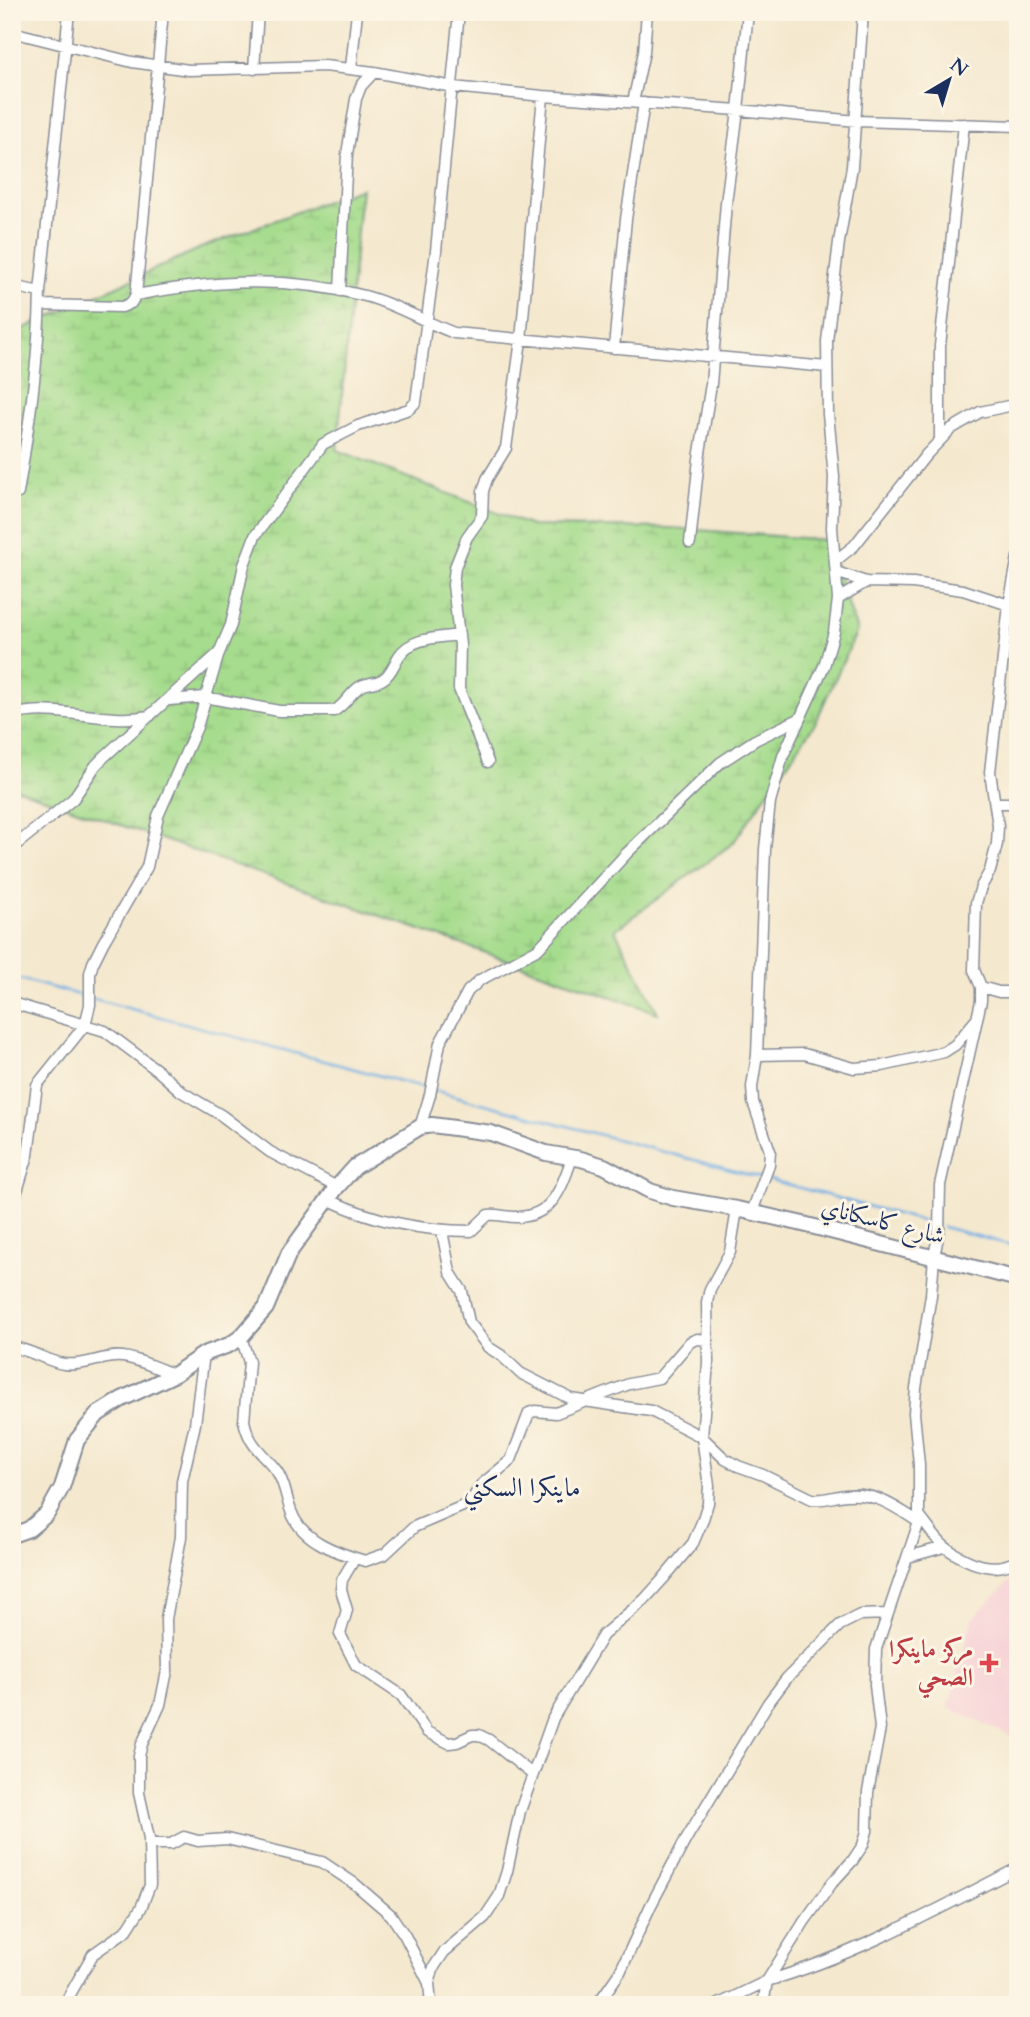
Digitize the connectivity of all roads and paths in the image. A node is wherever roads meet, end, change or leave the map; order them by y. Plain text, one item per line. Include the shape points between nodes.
1 (69, 12) edge
2 (163, 12) edge
3 (258, 12) edge
4 (357, 12) edge
5 (459, 12) edge
6 (647, 12) edge
7 (748, 12) edge
8 (863, 12) edge
9 (12, 32) edge
10 (67, 44) junction
11 (157, 66) junction
12 (351, 68) junction
13 (254, 69) junction
14 (373, 72) junction
15 (453, 87) junction
16 (543, 96) junction
17 (639, 103) junction
18 (738, 110) junction
19 (857, 121) junction
20 (964, 124) junction
21 (1018, 126) edge
22 (12, 286) edge
23 (340, 291) junction
24 (40, 292) junction
25 (136, 295) junction
26 (40, 305) junction
27 (425, 322) junction
28 (521, 340) junction
29 (614, 348) junction
30 (713, 356) junction
31 (827, 366) junction
32 (1018, 404) edge
33 (940, 439) junction
34 (12, 493) edge
35 (690, 543) dead end
36 (1018, 557) edge
37 (836, 567) junction
38 (866, 582) junction
39 (838, 599) junction
40 (1013, 606) edge
41 (459, 635) junction
42 (219, 653) junction
43 (205, 697) junction
44 (169, 700) junction
45 (12, 715) edge
46 (150, 715) junction
47 (800, 718) junction
48 (488, 762) dead end
49 (995, 803) junction
50 (1018, 803) edge
51 (12, 848) edge
52 (981, 987) junction
53 (999, 992) junction
54 (1018, 992) edge
55 (981, 1001) junction
56 (12, 1003) edge
57 (978, 1018) junction
58 (85, 1025) junction
59 (757, 1055) junction
60 (420, 1127) junction
61 (572, 1158) junction
62 (333, 1194) junction
63 (12, 1207) edge
64 (744, 1210) junction
65 (442, 1231) junction
66 (934, 1257) junction
67 (1018, 1279) edge
68 (241, 1337) junction
69 (708, 1340) junction
70 (12, 1348) edge
71 (204, 1354) junction
72 (175, 1374) junction
73 (582, 1402) junction
74 (702, 1437) junction
75 (919, 1520) junction
76 (12, 1535) edge
77 (944, 1547) junction
78 (908, 1557) junction
79 (355, 1558) junction
80 (1018, 1560) edge
81 (888, 1614) junction
82 (533, 1774) junction
83 (149, 1844) junction
84 (1018, 1868) edge
85 (767, 1981) junction
86 (429, 1983) junction
87 (64, 2005) edge
88 (431, 2005) edge
89 (597, 2005) edge
90 (717, 2005) edge
91 (763, 2005) edge

1 - 10 street
2 - 11 street
3 - 13 street
4 - 12 street
5 - 15 street
6 - 17 street
7 - 18 street
8 - 19 street
9 - 10 street
10 - 11 street
10 - 24 street
11 - 13 street
11 - 25 street
12 - 13 street
12 - 14 street
14 - 15 street
14 - 23 street via 356,99
15 - 16 street
15 - 27 street
16 - 17 street
16 - 28 street
17 - 18 street
17 - 29 street
18 - 19 street
18 - 30 street
19 - 20 street
19 - 31 street via 837,255
20 - 21 street
20 - 33 street via 940,346
22 - 24 street
23 - 25 street via 248,281
23 - 27 street via 398,308
24 - 26 street
25 - 26 street via 122,307
26 - 34 street via 28,435 18,493
27 - 28 street via 454,333
27 - 42 street via 414,406 348,430 316,452 255,536
28 - 29 street
28 - 41 street via 506,448 487,480 482,516 455,567
29 - 30 street
30 - 31 street
30 - 35 street
31 - 37 street
32 - 33 street via 980,412
33 - 37 street
36 - 40 street
37 - 38 street
37 - 39 street
38 - 39 street
38 - 40 street via 963,590
39 - 47 street via 824,666
40 - 49 street via 990,772
41 - 43 street via 409,646 386,677 356,689 334,711 279,711
41 - 48 street via 459,689
42 - 43 street
42 - 44 street
43 - 44 street
43 - 58 street via 187,755 158,816 147,867 93,963
44 - 46 street
45 - 46 street via 41,710 124,720
46 - 51 street via 96,765 73,799
47 - 59 street via 770,802
47 - 60 street via 720,763 627,853 538,949 481,979 468,991 440,1043
49 - 50 street
49 - 52 street via 994,859 975,913 974,970
52 - 53 street
52 - 55 street
53 - 54 street
53 - 55 street
55 - 57 street
56 - 58 street
57 - 59 street via 944,1052 882,1066 854,1068 804,1054
57 - 66 street via 940,1185
58 - 62 street via 105,1031 182,1092
58 - 63 street via 37,1085 30,1145
59 - 64 street via 753,1102 770,1151 769,1165
60 - 61 street, شارع كاسكاناي via 491,1133
60 - 62 street via 355,1167
61 - 64 street, شارع كاسكاناي via 604,1166 673,1198
61 - 65 street via 557,1197 548,1206 519,1217 488,1215 471,1231
62 - 65 street via 388,1222
62 - 68 street via 289,1253 266,1308
64 - 66 street, شارع كاسكاناي
64 - 69 street via 730,1252 710,1289
65 - 73 street via 450,1272 462,1291 469,1322 481,1339 520,1373
66 - 67 street, شارع كاسكاناي
66 - 75 street via 914,1413
68 - 71 street
68 - 79 street via 249,1362 244,1420 251,1442 276,1471 302,1530 317,1542
69 - 73 street via 690,1342 659,1378
69 - 74 street
70 - 72 street via 64,1364 123,1357
71 - 72 street
71 - 83 street via 182,1480 181,1537 166,1619 167,1671 160,1705 139,1755 139,1793
72 - 76 street via 98,1414 77,1440 62,1487 47,1514 29,1529
73 - 74 street via 641,1408
73 - 79 street via 556,1413 529,1413 511,1460 481,1485 470,1503 414,1527 374,1560
74 - 75 street via 724,1459 812,1499 871,1495
74 - 82 street via 708,1503 693,1543 644,1600 603,1635 553,1718
75 - 77 street
75 - 78 street
77 - 78 street
77 - 80 street via 989,1568
78 - 81 street
79 - 82 street via 342,1580 347,1610 340,1634 356,1665 401,1695 427,1732 449,1743 479,1735
81 - 85 street via 876,1649 880,1728 863,1845 804,1922
81 - 89 street via 860,1615 840,1625 768,1703 686,1839 620,1972
82 - 86 street via 499,1896 485,1917 444,1952
83 - 86 street via 171,1844 184,1837 227,1839 322,1862 391,1915
83 - 87 street via 151,1879 141,1909 121,1936 93,1954
84 - 85 street via 892,1933
85 - 90 street
85 - 91 street
86 - 88 street

